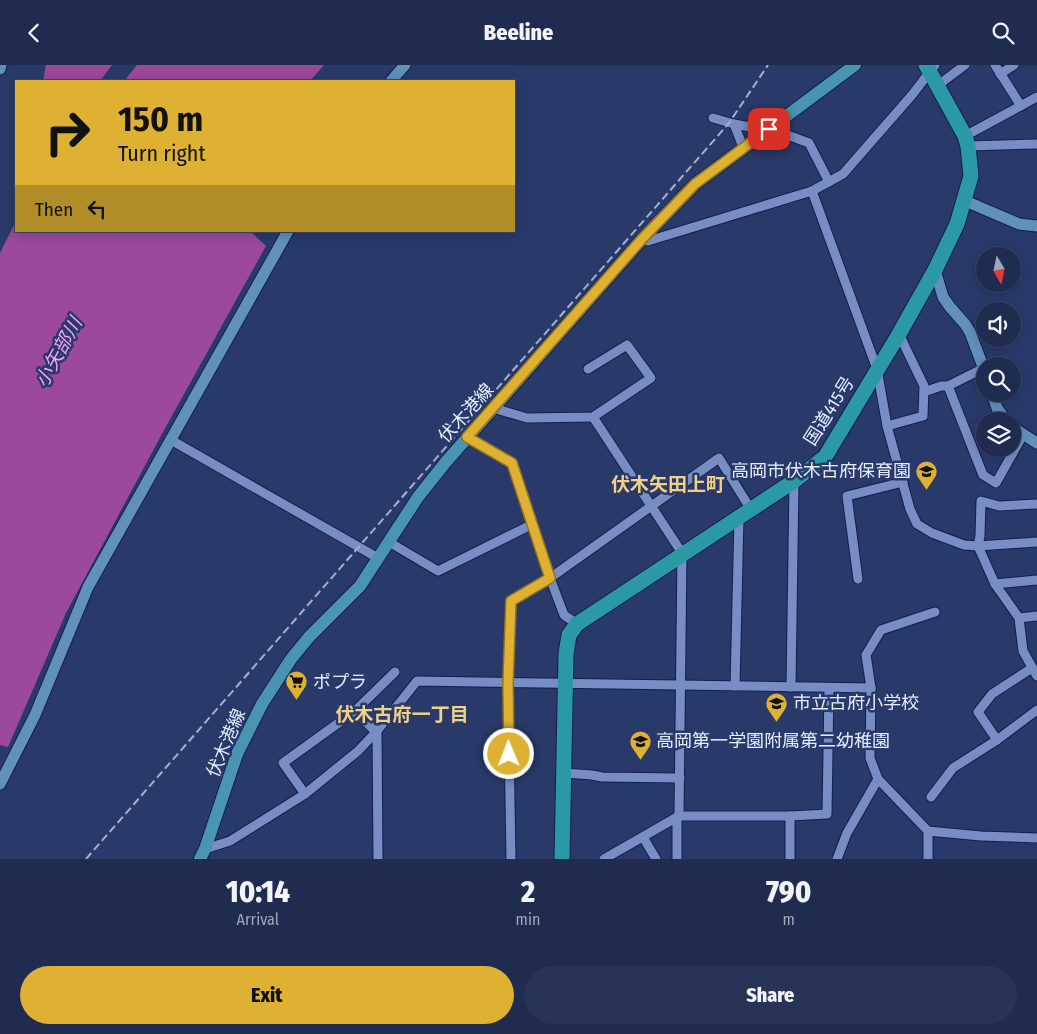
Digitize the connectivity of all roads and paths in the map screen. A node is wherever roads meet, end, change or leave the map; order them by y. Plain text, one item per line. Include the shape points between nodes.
1 (1, 65) edge
2 (405, 65) edge
3 (855, 65) edge
4 (965, 65) edge
5 (1014, 65) edge
6 (930, 67) edge
7 (0, 69) edge
8 (997, 69) edge
9 (392, 80) edge
10 (937, 86) junction
11 (1037, 97) edge
12 (1020, 106) junction
13 (713, 118) dead end
14 (734, 124) junction
15 (769, 129) junction
16 (967, 141) junction
17 (1037, 144) edge
18 (743, 147) junction
19 (829, 182) junction
20 (812, 191) junction
21 (963, 200) junction
22 (1037, 226) edge
23 (287, 232) edge
24 (642, 239) junction
25 (936, 270) junction
26 (899, 335) junction
27 (979, 357) edge
28 (588, 369) dead end
29 (877, 369) junction
30 (976, 374) edge
31 (948, 386) junction
32 (924, 392) junction
33 (493, 408) junction
34 (593, 417) junction
35 (887, 426) junction
36 (1022, 435) joint
37 (467, 437) junction
38 (171, 440) junction
39 (1037, 443) edge
40 (794, 481) junction
41 (903, 482) junction
42 (1037, 504) edge
43 (652, 506) junction
44 (745, 512) junction
45 (533, 524) junction
46 (1037, 541) edge
47 (389, 542) junction
48 (978, 546) junction
49 (682, 553) junction
50 (378, 558) junction
51 (550, 578) junction
52 (858, 579) dead end
53 (1037, 579) edge
54 (995, 584) junction
55 (935, 612) dead end
56 (1037, 616) edge
57 (1019, 618) junction
58 (577, 624) junction
59 (395, 672) dead end
60 (1034, 672) edge
61 (508, 683) junction
62 (566, 684) junction
63 (681, 685) junction
64 (735, 686) junction
65 (792, 687) junction
66 (829, 688) junction
67 (871, 688) junction
68 (1037, 710) edge
69 (355, 711) junction
70 (376, 732) junction
71 (997, 740) junction
72 (564, 773) junction
73 (680, 778) junction
74 (878, 779) junction
75 (0, 783) edge
76 (305, 794) junction
77 (931, 797) dead end
78 (678, 816) junction
79 (790, 816) junction
80 (928, 831) junction
81 (643, 837) junction
82 (1037, 838) edge
83 (202, 854) edge
84 (378, 859) edge
85 (511, 859) edge
86 (562, 859) edge
87 (604, 859) edge
88 (656, 859) edge
89 (676, 859) edge
90 (790, 859) edge
91 (837, 859) edge
92 (928, 859) edge

1 - 7 street
2 - 9 street
3 - 15 main road, 伏木港線
4 - 10 street
5 - 8 street
6 - 10 highway, 国道415号
6 - 19 street via 912,95 842,174
8 - 12 street
10 - 16 highway, 国道415号
11 - 12 street
12 - 16 street
13 - 14 street
14 - 15 street
14 - 18 street
15 - 18 main road, 伏木港線
15 - 19 street via 809,143
16 - 17 street
16 - 21 highway, 国道415号 via 970,176
18 - 24 main road, 伏木港線 via 695,184
19 - 20 street
20 - 24 street via 648,241
20 - 29 street
21 - 22 street via 1019,224
21 - 25 highway, 国道415号 via 957,224
23 - 38 street
24 - 33 main road, 伏木港線
25 - 26 highway, 国道415号
25 - 27 street via 943,297 970,332
26 - 29 highway, 国道415号
26 - 32 street
28 - 34 street via 627,345 651,378
29 - 35 street
29 - 40 highway, 国道415号 via 825,457
30 - 31 street
31 - 32 street
31 - 36 street via 983,475 996,483
32 - 35 street via 923,416
33 - 34 street via 527,418
33 - 37 main road, 伏木港線
34 - 43 street
35 - 41 street
36 - 39 street
37 - 45 street via 512,463
37 - 47 main road, 伏木港線 via 424,488
38 - 50 street
38 - 75 street via 88,587 35,715
40 - 44 highway, 国道415号
40 - 65 street
41 - 48 street via 918,524 964,545
41 - 52 street via 847,496
42 - 48 street via 999,506 981,501
43 - 44 street via 719,458
43 - 49 street
43 - 51 street
44 - 49 highway, 国道415号
44 - 64 street
45 - 47 street via 438,571
45 - 51 street
46 - 48 street
47 - 50 main road, 伏木港線
48 - 54 street
49 - 58 highway, 国道415号
49 - 63 street
50 - 83 main road, 伏木港線 via 360,586 308,637 262,704 237,754
51 - 58 street via 564,615
51 - 61 street via 511,601
53 - 54 street
54 - 57 street
55 - 67 street via 882,631 866,655
56 - 57 street
57 - 60 street via 1023,651
58 - 62 highway via 569,635
59 - 69 street
60 - 71 street via 992,694 978,712
61 - 62 street
61 - 70 street via 417,681
61 - 85 street
62 - 63 street
62 - 72 highway
63 - 64 street
63 - 73 street
64 - 65 street
65 - 66 street
66 - 67 street
66 - 79 street via 827,815
67 - 74 street via 870,757
68 - 71 street
69 - 70 street
69 - 76 street via 283,763
70 - 76 street
70 - 84 street
71 - 77 street via 953,768
72 - 73 street
72 - 86 highway
73 - 78 street
74 - 80 street
74 - 91 street via 847,833
76 - 83 street via 230,841
78 - 79 street
78 - 81 street
78 - 89 street
79 - 90 street
80 - 82 street via 981,837
80 - 92 street
81 - 87 street
81 - 88 street

